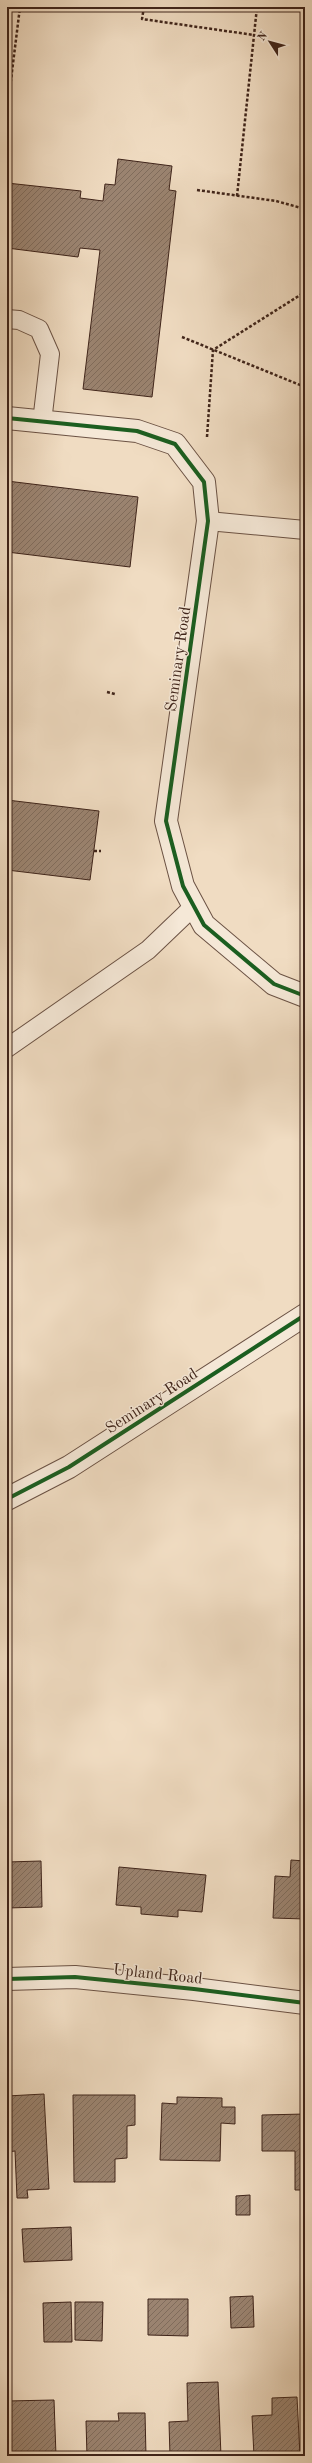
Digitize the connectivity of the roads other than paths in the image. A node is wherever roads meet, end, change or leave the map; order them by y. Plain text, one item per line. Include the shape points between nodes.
1 (7, 319) edge
2 (7, 418) edge
3 (42, 422) junction
4 (208, 521) junction
5 (305, 530) edge
6 (194, 906) junction
7 (305, 996) edge
8 (7, 1048) edge
9 (305, 1315) edge
10 (7, 1499) edge
11 (7, 1979) edge
12 (305, 2003) edge

1 - 3 lane via 20,320 39,329 50,354
2 - 3 street
3 - 4 street, Seminary Road via 137,431 175,444 204,482
4 - 5 lane
4 - 6 street, Seminary Road via 166,821 183,886
6 - 7 street, Seminary Road via 204,925 274,984
6 - 8 lane via 148,950
9 - 10 street, Seminary Road via 69,1467
11 - 12 street, Upland Road via 75,1977 194,1988

